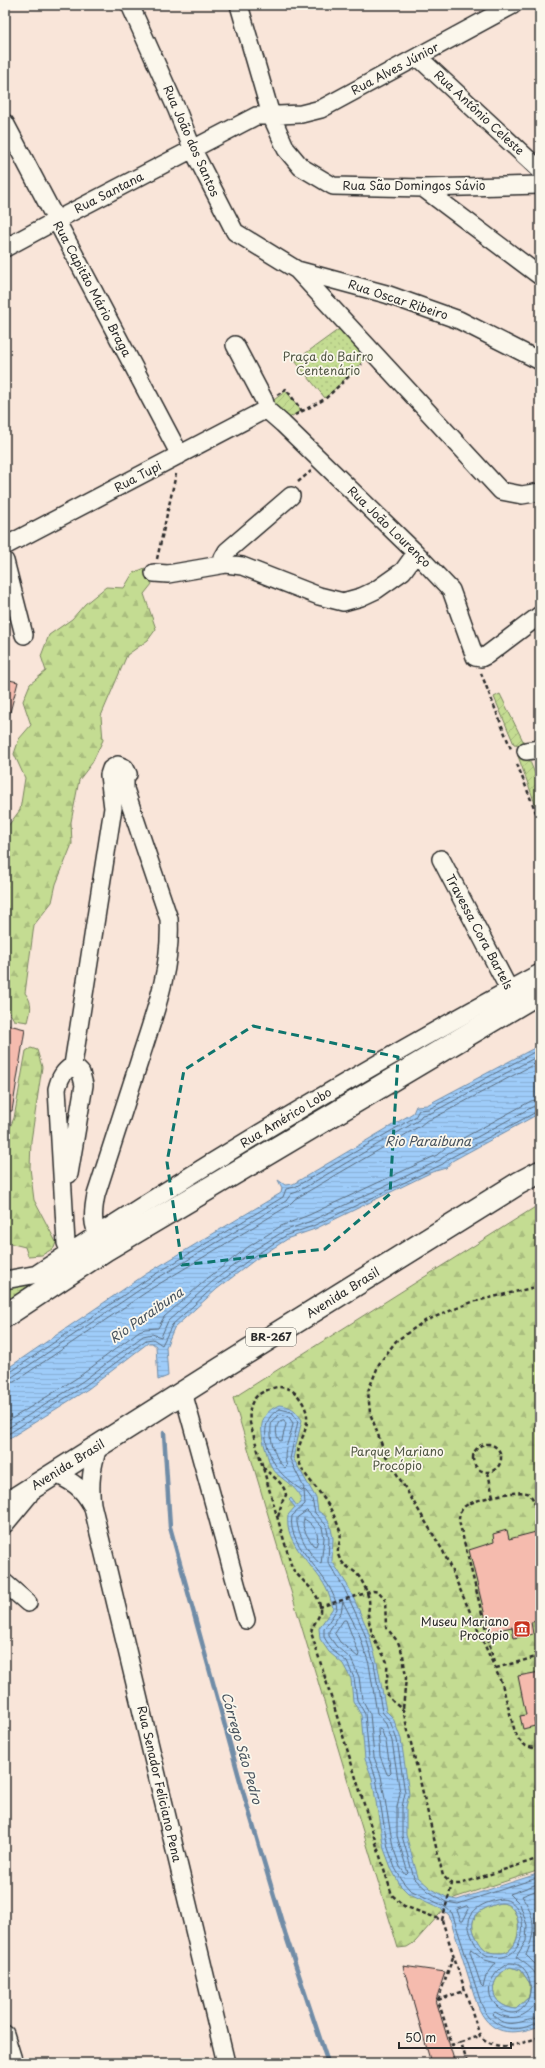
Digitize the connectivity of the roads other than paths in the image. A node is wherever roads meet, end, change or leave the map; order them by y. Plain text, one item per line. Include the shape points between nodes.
1 (130, 5) edge
2 (239, 5) edge
3 (513, 5) edge
4 (418, 56) junction
5 (271, 115) junction
6 (5, 123) edge
7 (193, 150) junction
8 (540, 170) edge
9 (540, 185) edge
10 (423, 188) junction
11 (56, 220) junction
12 (5, 248) edge
13 (297, 270) junction
14 (540, 276) edge
15 (236, 345) dead end
16 (540, 361) edge
17 (269, 411) junction
18 (180, 455) junction
19 (540, 492) edge
20 (291, 496) road end
21 (5, 546) edge
22 (416, 553) junction
23 (5, 561) edge
24 (226, 564) junction
25 (154, 573) road end
26 (540, 615) edge
27 (24, 635) dead end
28 (441, 859) dead end
29 (540, 973) edge
30 (540, 992) edge
31 (513, 997) junction
32 (73, 1065) junction
33 (540, 1172) edge
34 (64, 1202) junction
35 (101, 1242) junction
36 (76, 1261) junction
37 (5, 1280) edge
38 (5, 1316) edge
39 (184, 1392) junction
40 (98, 1447) junction
41 (47, 1477) junction
42 (92, 1504) junction
43 (5, 1506) edge
44 (5, 1524) edge
45 (5, 1583) edge
46 (28, 1603) dead end
47 (246, 1620) dead end
48 (5, 2034) edge
49 (14, 2063) edge
50 (226, 2063) edge

1 - 7 street, Rua João dos Santos
2 - 5 street, Rua São Domingos Sávio
3 - 4 street, Rua Alves Júnior
4 - 5 street, Rua Alves Júnior via 321,109 301,114
4 - 8 street, Rua Antônio Celeste
5 - 7 street, Rua Alves Júnior via 256,116
5 - 10 street, Rua São Domingos Sávio via 286,149 301,166 333,186
6 - 11 street, Rua Capitão Mário Braga
7 - 11 street, Rua Santana
7 - 13 street, Rua João dos Santos via 235,232
9 - 10 street, Rua São Domingos Sávio
10 - 14 street
11 - 12 street, Rua Santana
11 - 18 street, Rua Capitão Mário Braga
13 - 16 street, Rua Oscar Ribeiro via 386,294 459,320
13 - 19 street via 501,491 522,495
15 - 17 street
17 - 18 street, Rua Tupi via 259,413
17 - 22 street, Rua João Lourenço
18 - 21 street, Rua Tupi
20 - 24 street via 227,551 223,558
22 - 24 street via 403,571 376,590 343,602 319,596 242,566
22 - 26 street, Rua João Lourenço via 451,590 472,653 480,662
23 - 27 street
24 - 25 street via 168,574
28 - 31 street, Travessa Cora Bartels
29 - 31 street
30 - 31 highway
31 - 35 highway
32 - 34 street via 81,1073 84,1091
32 - 34 street via 63,1072 57,1089
32 - 35 street via 114,808 109,775 111,768 118,765 125,768 128,774 125,777 125,789 164,902 171,942 168,967 158,1002 96,1195 92,1214
33 - 39 highway, Avenida Brasil / BR-267
34 - 36 street via 66,1243
35 - 36 highway
36 - 37 street via 38,1274
36 - 38 highway
39 - 40 highway, Avenida Brasil / BR-267
39 - 47 street
40 - 41 highway, Avenida Brasil / BR-267
40 - 42 street, Rua Senador Feliciano Pena via 91,1472
41 - 42 street, Rua Senador Feliciano Pena via 75,1483 84,1490
41 - 43 highway, Avenida Brasil / BR-267
41 - 44 street
42 - 50 street, Rua Senador Feliciano Pena
45 - 46 street
48 - 49 street

